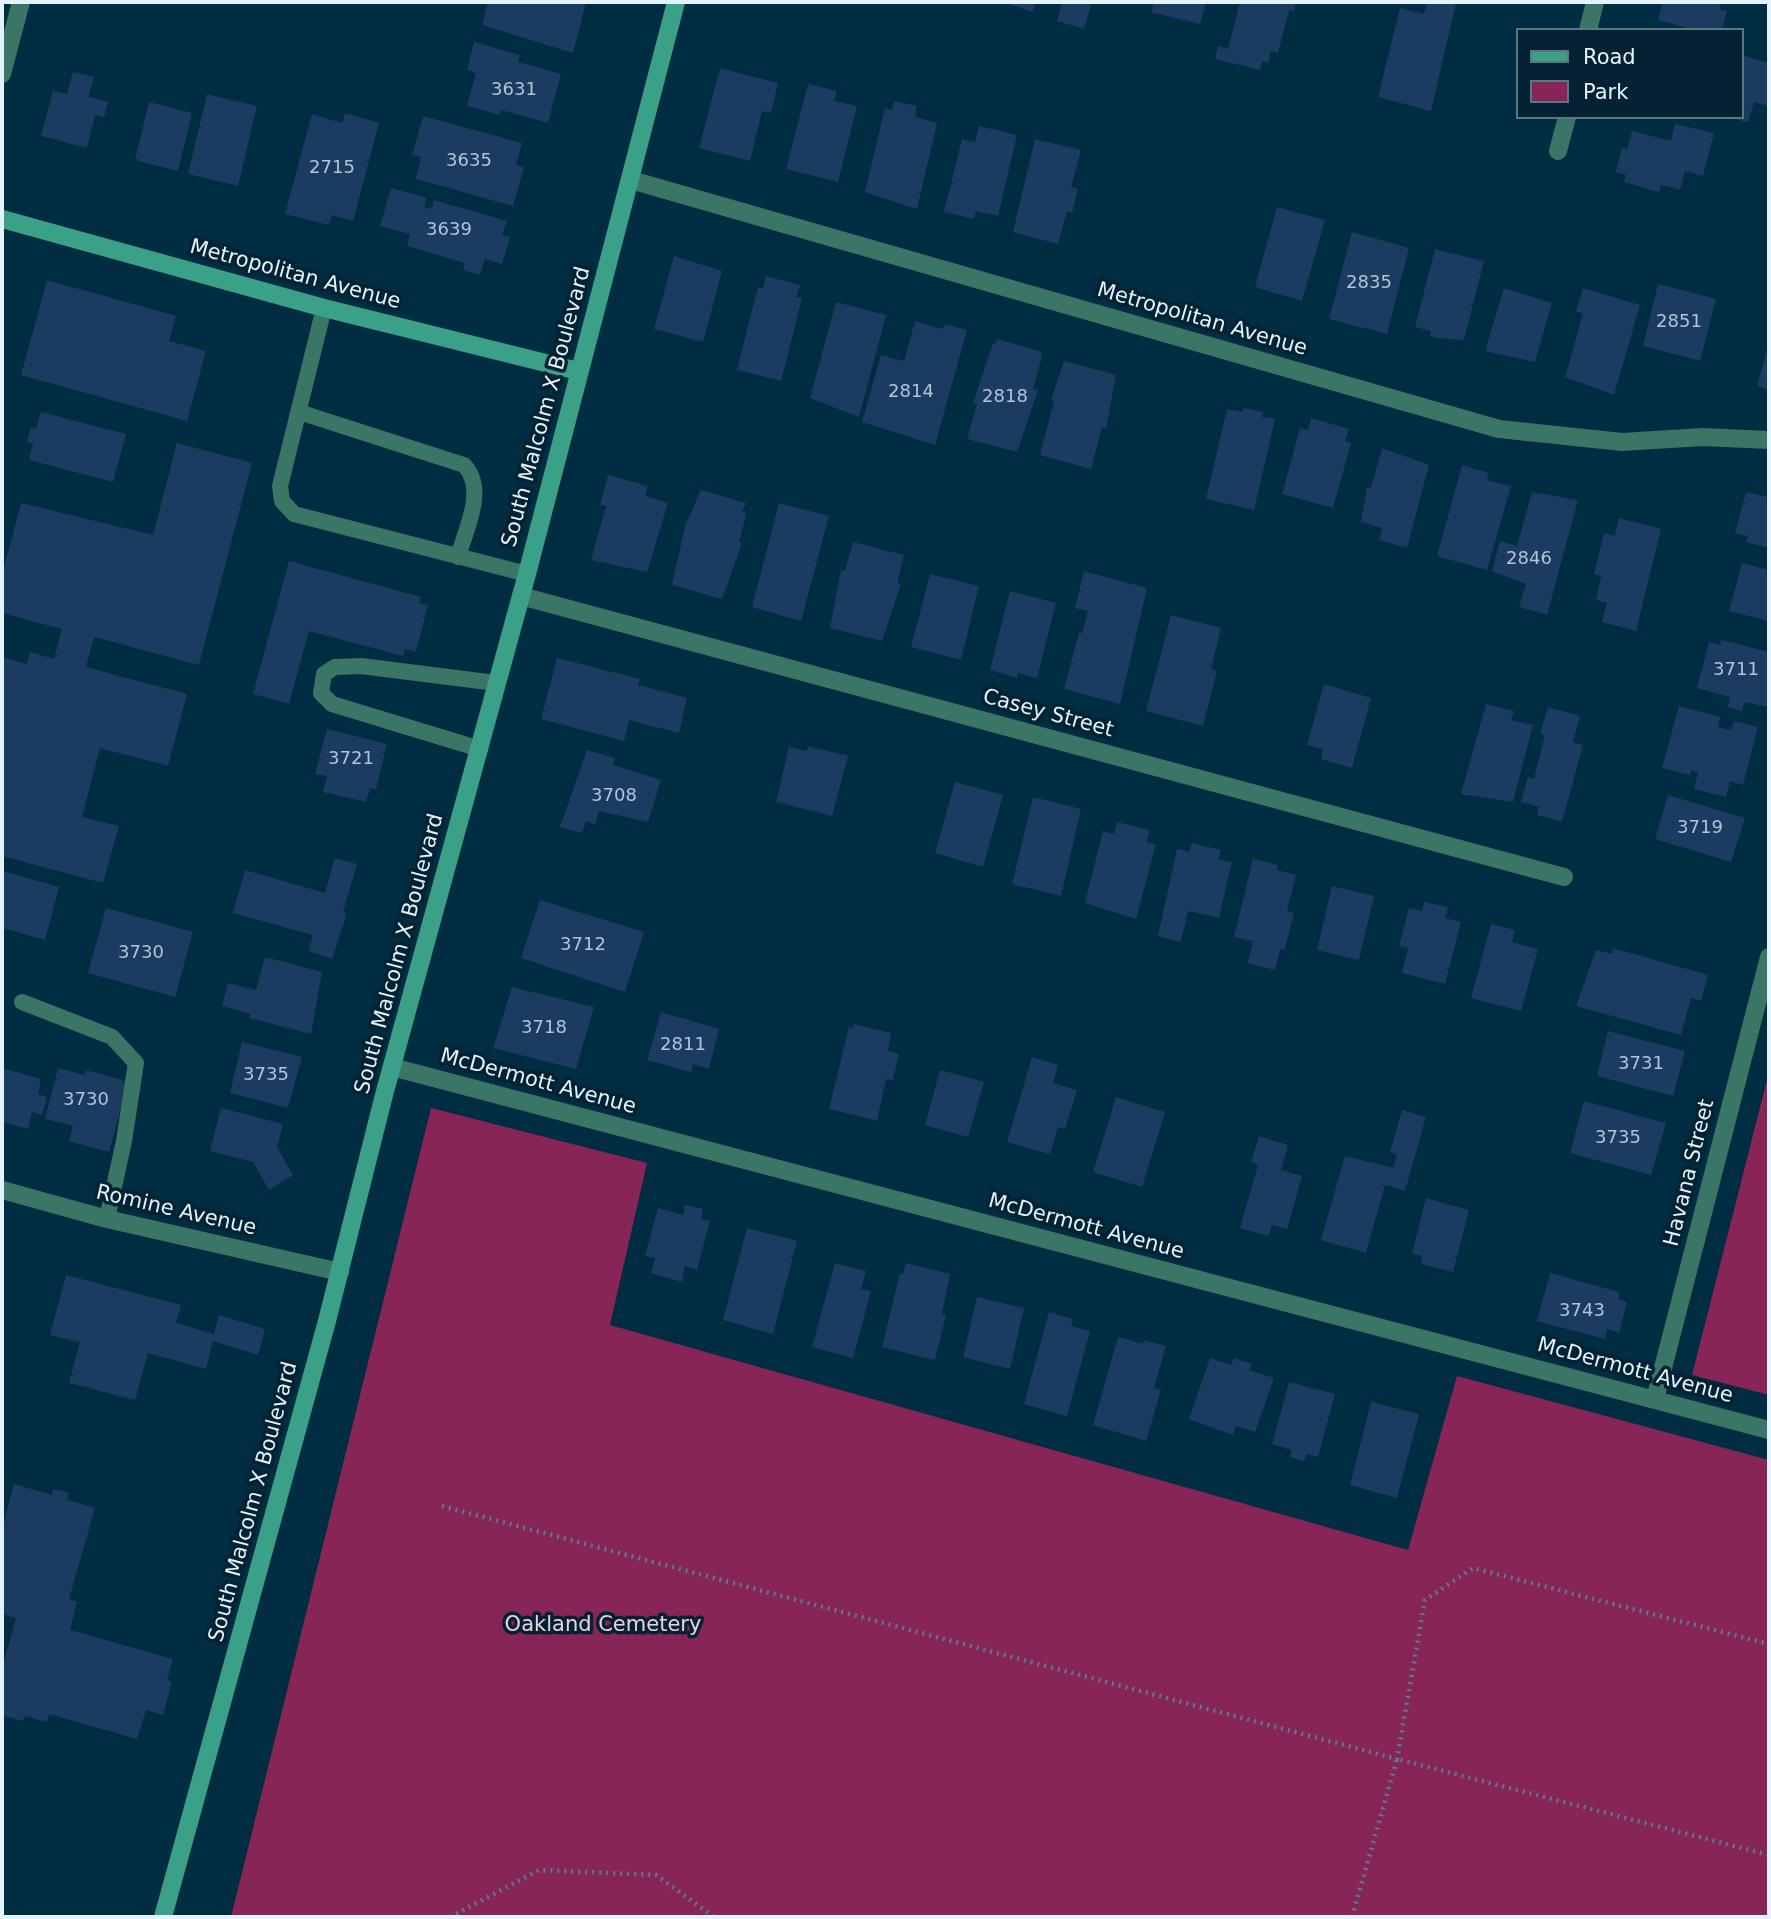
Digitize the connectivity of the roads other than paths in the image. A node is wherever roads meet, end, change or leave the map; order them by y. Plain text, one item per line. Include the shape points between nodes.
1 (21, 2) edge
2 (676, 2) edge
3 (1595, 2) edge
4 (1588, 28) edge
5 (2, 74) edge
6 (1566, 119) edge
7 (1558, 151) dead end
8 (631, 180) junction
9 (2, 219) edge
10 (324, 308) junction
11 (578, 371) junction
12 (299, 412) junction
13 (1769, 440) edge
14 (458, 557) junction
15 (527, 574) junction
16 (521, 596) junction
17 (496, 683) junction
18 (480, 749) junction
19 (1564, 877) dead end
20 (1769, 957) edge
21 (22, 1002) dead end
22 (392, 1067) junction
23 (2, 1190) edge
24 (107, 1219) junction
25 (340, 1272) junction
26 (1655, 1399) junction
27 (1769, 1430) edge
28 (163, 1917) edge

1 - 5 street
2 - 8 street, South Malcolm X Boulevard
3 - 4 street
6 - 7 street
8 - 11 street, South Malcolm X Boulevard
8 - 13 street, Metropolitan Avenue via 1499,429 1622,442
9 - 10 street, Metropolitan Avenue
10 - 11 street, Metropolitan Avenue
10 - 12 lane
11 - 15 street, South Malcolm X Boulevard
12 - 14 lane via 464,465 474,475 476,492
12 - 14 lane via 280,486 282,501 293,514
14 - 15 lane
15 - 16 street, South Malcolm X Boulevard
16 - 17 street, South Malcolm X Boulevard
16 - 19 street, Casey Street
17 - 18 street, South Malcolm X Boulevard
17 - 18 lane via 361,666 335,667 324,674 321,693 332,704
18 - 22 street, South Malcolm X Boulevard
20 - 26 street, Havana Street
21 - 24 lane via 112,1037 136,1063
22 - 25 street, South Malcolm X Boulevard
22 - 26 street, McDermott Avenue
23 - 24 street, Romine Avenue
24 - 25 street, Romine Avenue
25 - 28 street, South Malcolm X Boulevard
26 - 27 street, McDermott Avenue

